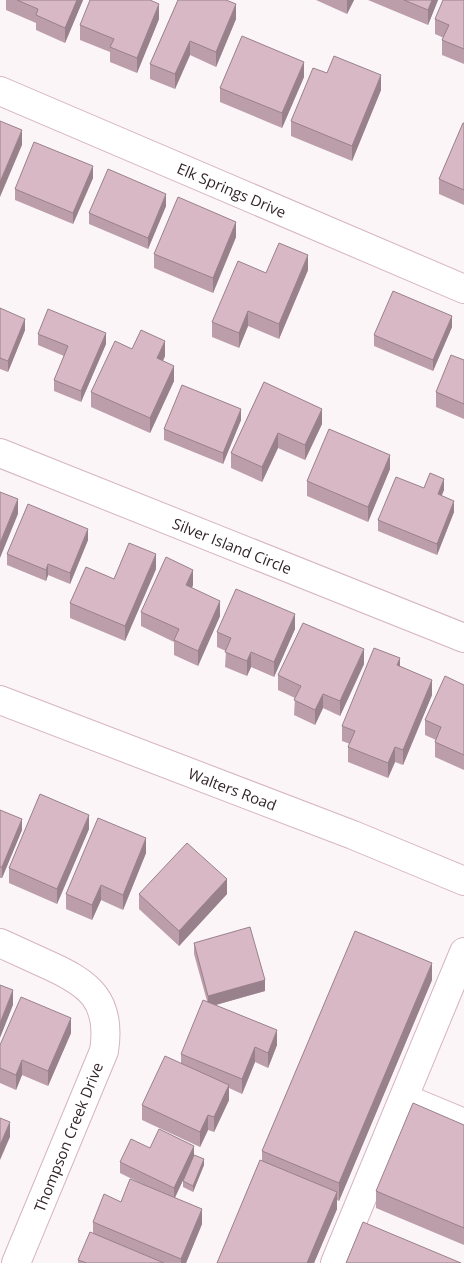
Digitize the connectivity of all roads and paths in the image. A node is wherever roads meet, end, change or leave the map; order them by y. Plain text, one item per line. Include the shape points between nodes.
1 (0, 91) edge
2 (464, 289) edge
3 (0, 453) edge
4 (464, 638) edge
5 (0, 700) edge
6 (464, 881) edge
7 (0, 943) edge
8 (464, 952) edge
9 (404, 1098) junction
10 (464, 1123) edge
11 (353, 1220) junction
12 (380, 1230) edge
13 (16, 1263) edge
14 (335, 1263) edge

1 - 2 street, Elk Springs Drive
3 - 4 street, Silver Island Circle
5 - 6 street, Walters Road via 353,835
7 - 13 street, Thompson Creek Drive via 74,976 95,996 106,1022 104,1051
8 - 9 street
9 - 10 street
9 - 11 street
11 - 12 street
11 - 14 street

